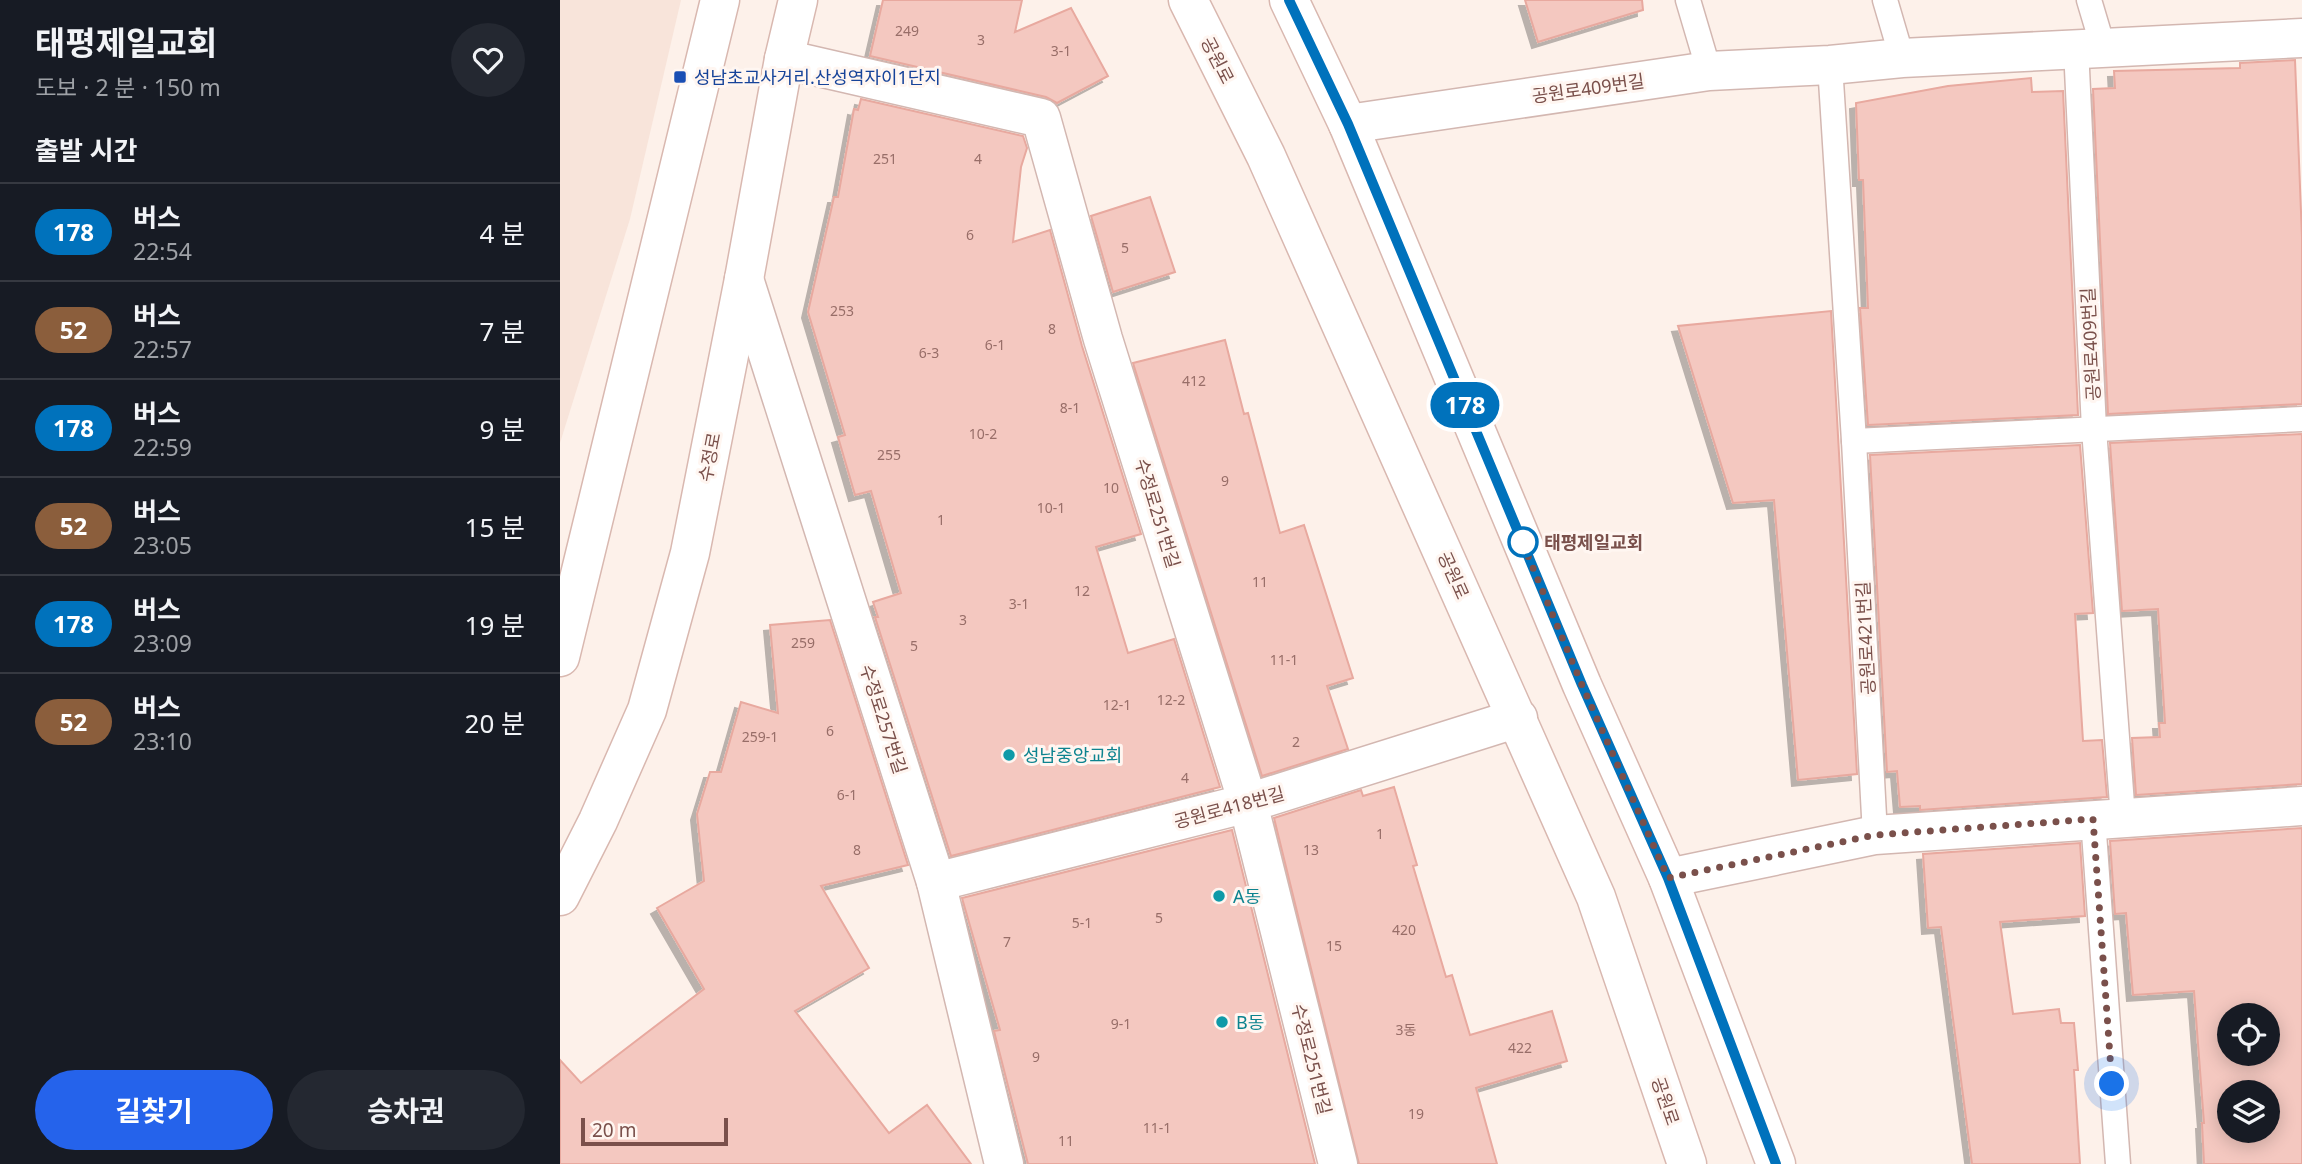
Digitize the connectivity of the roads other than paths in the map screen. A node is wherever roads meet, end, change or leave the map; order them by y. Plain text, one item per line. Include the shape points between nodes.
1 (720, 0) edge
2 (798, 0) edge
3 (1188, 0) edge
4 (1289, 0) edge
5 (1688, 0) edge
6 (1885, 0) edge
7 (2089, 0) edge
8 (2302, 38) edge
9 (2090, 48) junction
10 (1902, 58) junction
11 (784, 59) junction
12 (1830, 65) junction
13 (1709, 71) junction
14 (1348, 124) junction
15 (744, 279) junction
16 (2302, 419) edge
17 (2094, 429) junction
18 (1854, 440) junction
19 (560, 657) edge
20 (1518, 718) junction
21 (1248, 803) junction
22 (2302, 806) edge
23 (2108, 818) junction
24 (1875, 835) junction
25 (1668, 878) junction
26 (936, 882) junction
27 (560, 896) edge
28 (1004, 1164) edge
29 (1338, 1164) edge
30 (1687, 1164) edge
31 (1776, 1164) edge
32 (2118, 1164) edge

1 - 19 street
2 - 11 street, 수정로
3 - 20 street, 공원로 via 1266,156
4 - 14 street
5 - 13 lane
6 - 10 lane
7 - 9 lane
8 - 9 street, 공원로409번길
9 - 10 street, 공원로409번길
9 - 17 lane, 공원로409번길
10 - 12 street, 공원로409번길
11 - 15 street, 수정로
11 - 21 street, 수정로251번길 via 1041,118 1103,339
12 - 13 street, 공원로409번길
12 - 18 lane
13 - 14 street, 공원로409번길
14 - 25 street via 1582,685
15 - 26 street, 수정로257번길
15 - 27 street, 수정로 via 690,553 647,710
16 - 17 lane
17 - 18 lane
17 - 23 lane
18 - 24 lane, 공원로421번길
20 - 21 street, 공원로418번길
20 - 30 street, 공원로 via 1596,897
21 - 26 street, 공원로418번길
21 - 29 street, 수정로251번길
22 - 23 street
23 - 24 street
23 - 32 lane
24 - 25 street
25 - 31 street
26 - 28 street, 수정로257번길

